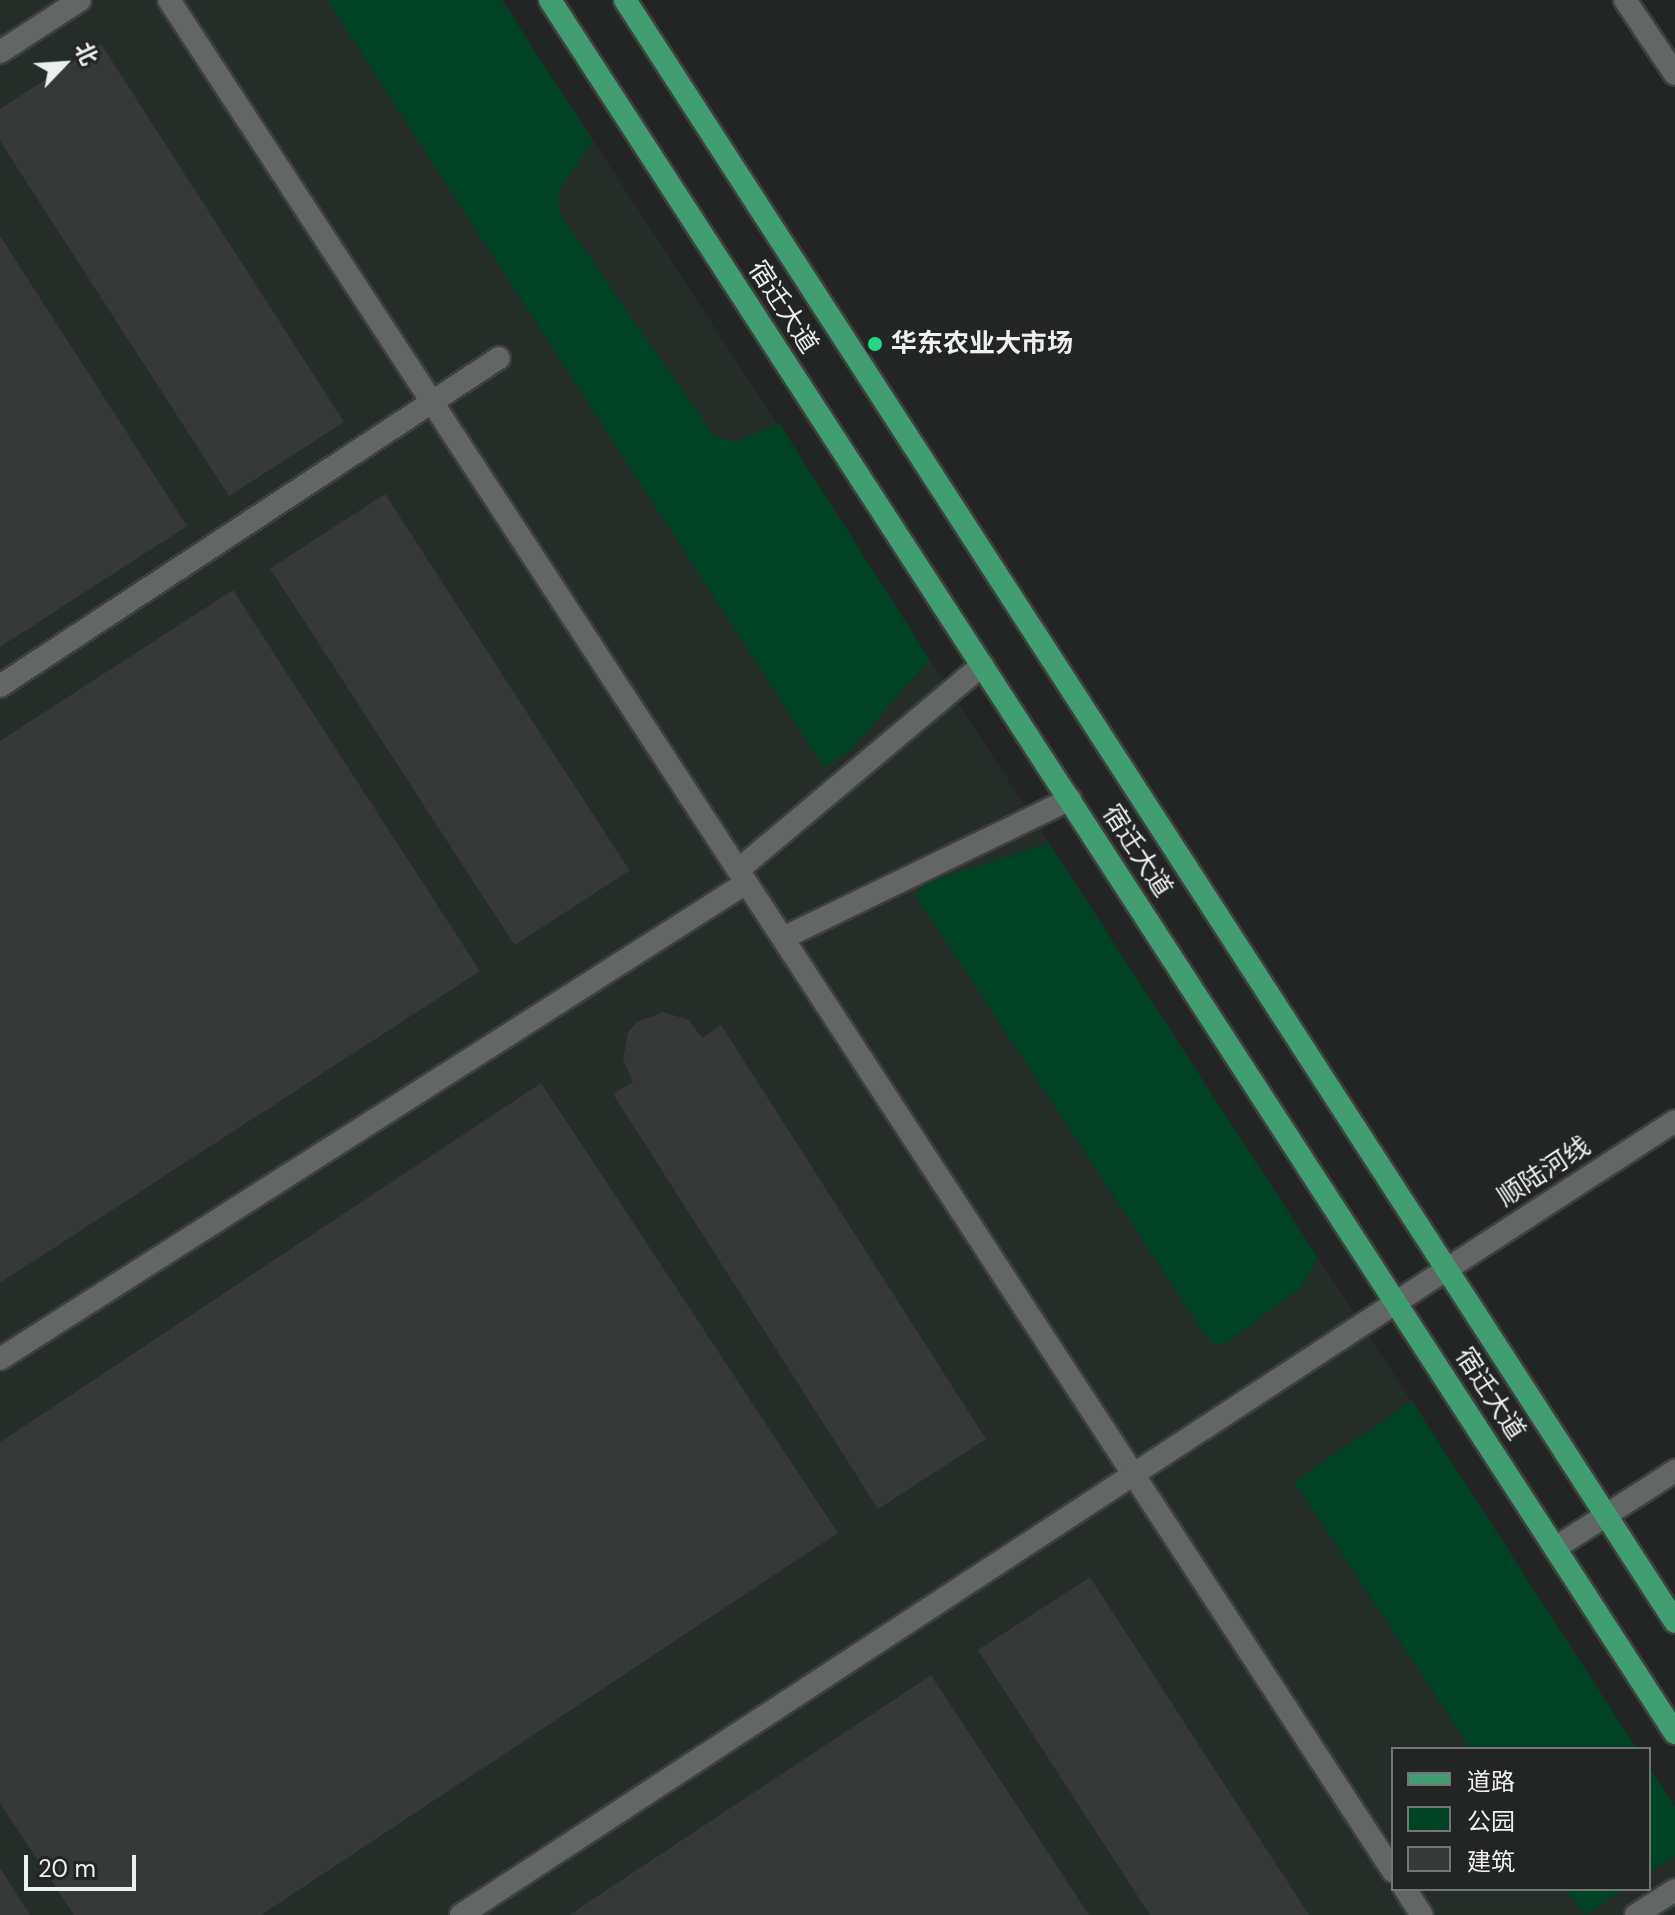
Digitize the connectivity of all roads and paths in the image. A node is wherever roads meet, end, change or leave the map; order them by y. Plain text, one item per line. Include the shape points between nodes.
1 (80, 0) edge
2 (169, 0) edge
3 (550, 0) edge
4 (625, 0) edge
5 (1625, 0) edge
6 (0, 52) edge
7 (1675, 74) edge
8 (499, 358) dead end
9 (432, 402) junction
10 (982, 665) junction
11 (0, 686) edge
12 (1070, 799) junction
13 (742, 876) junction
14 (783, 938) junction
15 (1675, 1121) edge
16 (1444, 1271) junction
17 (1397, 1303) junction
18 (0, 1359) edge
19 (1675, 1471) edge
20 (1134, 1475) junction
21 (1606, 1516) junction
22 (1555, 1548) junction
23 (1675, 1622) edge
24 (1675, 1733) edge
25 (1391, 1868) edge
26 (1675, 1890) edge
27 (1406, 1891) edge
28 (461, 1915) edge
29 (1422, 1915) edge
30 (1636, 1915) edge

1 - 6 street
2 - 9 street
3 - 10 main road, 宿迁大道
4 - 16 main road, 宿迁大道
5 - 7 street
8 - 9 street
9 - 11 street
9 - 13 street
10 - 12 main road, 宿迁大道
10 - 13 street
12 - 14 street
12 - 17 main road, 宿迁大道
13 - 14 street
13 - 18 street
14 - 20 street
15 - 16 street, 顺陆河线
16 - 17 street, 顺陆河线
16 - 21 main road, 宿迁大道
17 - 20 street, 顺陆河线
17 - 22 main road, 宿迁大道
19 - 21 street
20 - 25 street
20 - 28 street, 顺陆河线
21 - 22 street
21 - 23 main road, 宿迁大道
22 - 24 main road, 宿迁大道
26 - 30 street
27 - 29 street

